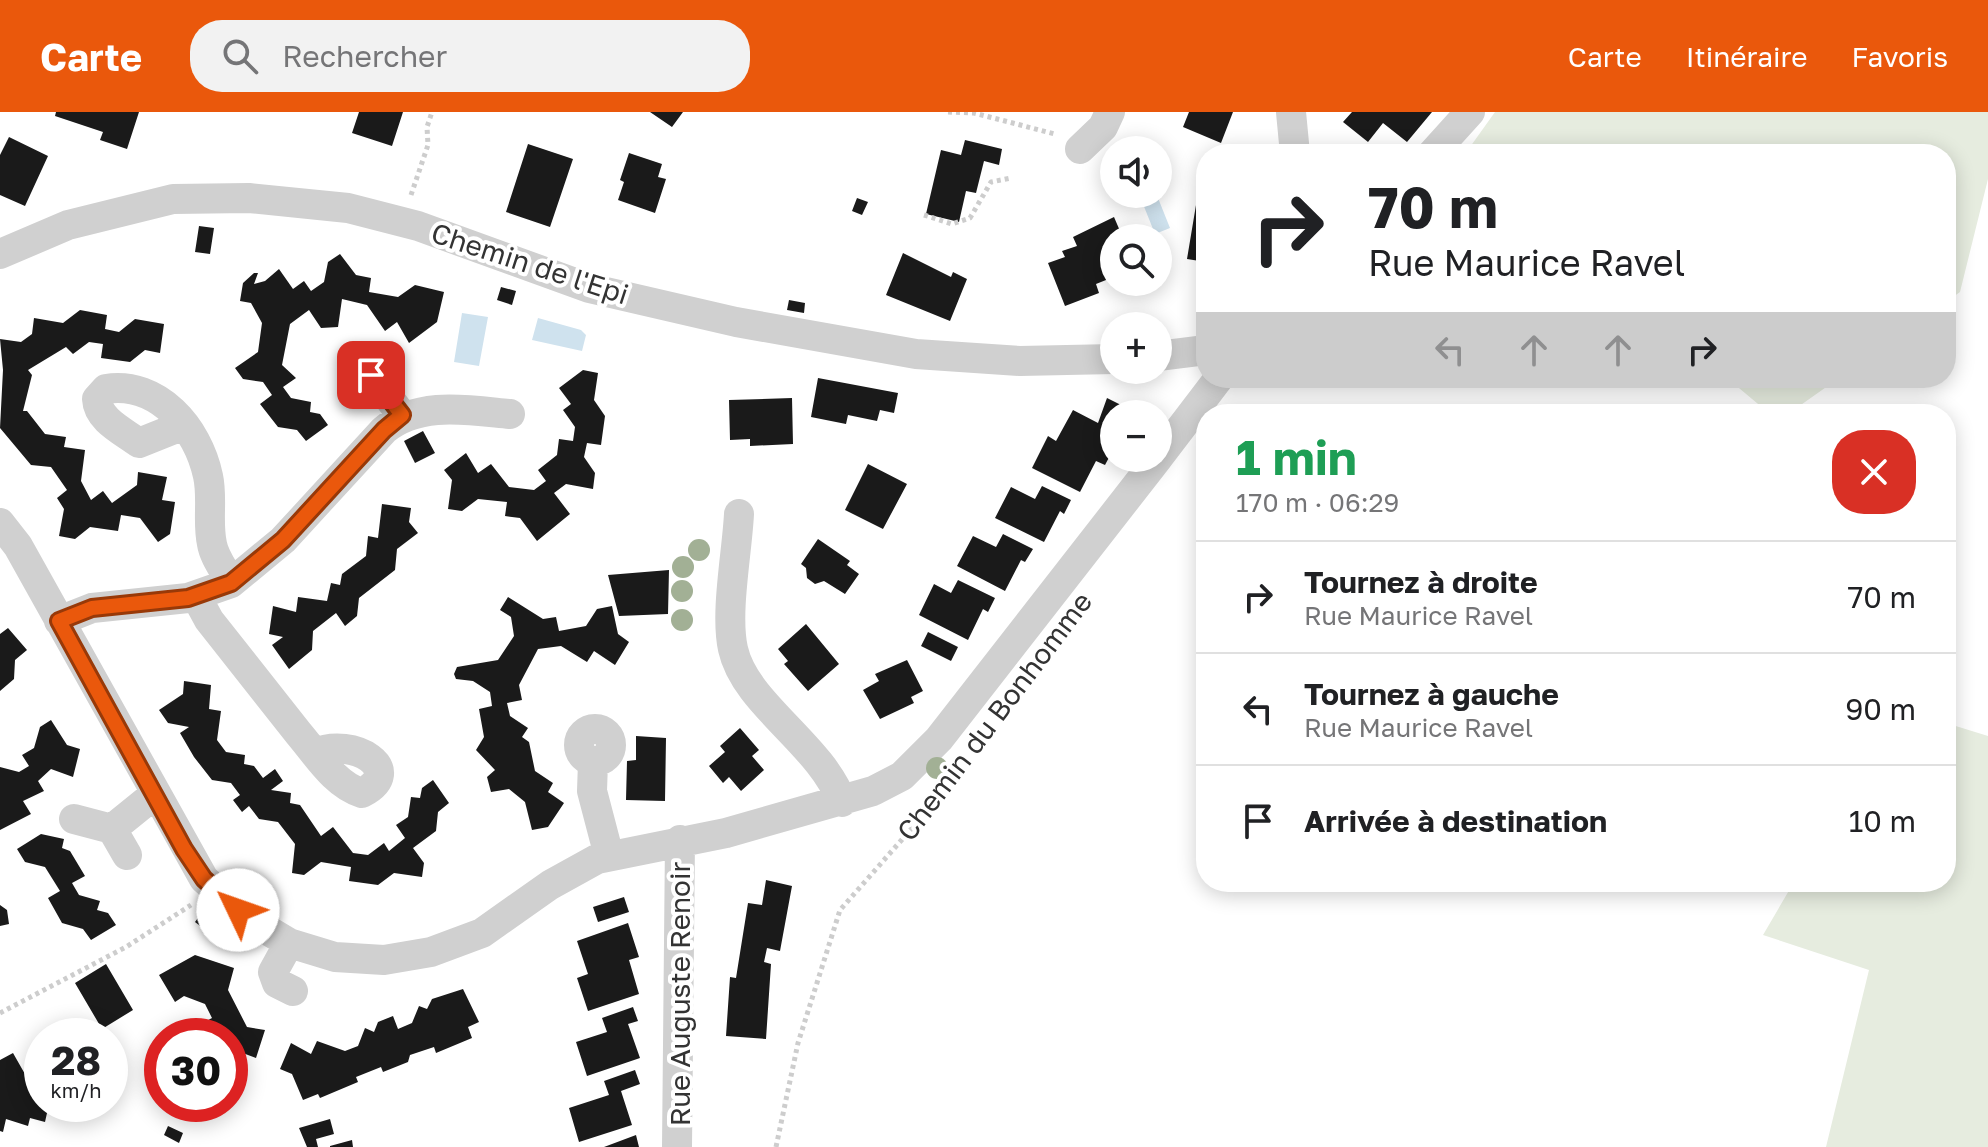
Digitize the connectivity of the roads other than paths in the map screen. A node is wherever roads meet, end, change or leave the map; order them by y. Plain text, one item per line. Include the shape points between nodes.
1 (1110, 112) edge
2 (1291, 112) edge
3 (1470, 112) edge
4 (1294, 144) edge
5 (1441, 144) edge
6 (1080, 149) road end
7 (0, 254) edge
8 (1196, 351) edge
9 (1172, 354) edge
10 (1100, 359) edge
11 (353, 364) dead end
12 (1211, 388) edge
13 (1199, 404) edge
14 (1196, 408) edge
15 (510, 414) dead end
16 (402, 415) junction
17 (184, 425) dead end
18 (1172, 440) edge
19 (1147, 472) edge
20 (739, 514) dead end
21 (0, 523) edge
22 (231, 583) junction
23 (196, 596) junction
24 (59, 621) junction
25 (315, 753) dead end
26 (593, 762) dead end
27 (154, 795) junction
28 (842, 802) junction
29 (74, 819) dead end
30 (112, 829) junction
31 (680, 840) junction
32 (127, 855) dead end
33 (609, 856) junction
34 (289, 943) junction
35 (293, 991) dead end
36 (677, 1147) edge

1 - 6 street via 1103,127
2 - 4 street
3 - 5 street
7 - 10 street, Chemin de l'Epi via 68,225 173,199 249,198 348,208 589,288 736,322 916,354 1020,361
8 - 9 street
11 - 16 street via 371,375
12 - 13 street
14 - 18 street
15 - 16 street via 451,409
16 - 22 street via 283,540
17 - 22 street via 209,478 212,545
19 - 28 street via 939,739 902,776
20 - 28 street via 733,649 742,674 829,774
21 - 24 street
22 - 23 street
23 - 24 street via 92,608
23 - 25 street via 209,620
24 - 27 street
26 - 33 street via 592,791
27 - 30 street
27 - 34 street via 204,879 252,921
28 - 31 street
29 - 30 street
30 - 32 street
31 - 33 street
31 - 36 street, Rue Auguste Renoir
33 - 34 street via 550,885 482,933 431,952 384,960 335,957
34 - 35 street via 273,972 277,983

